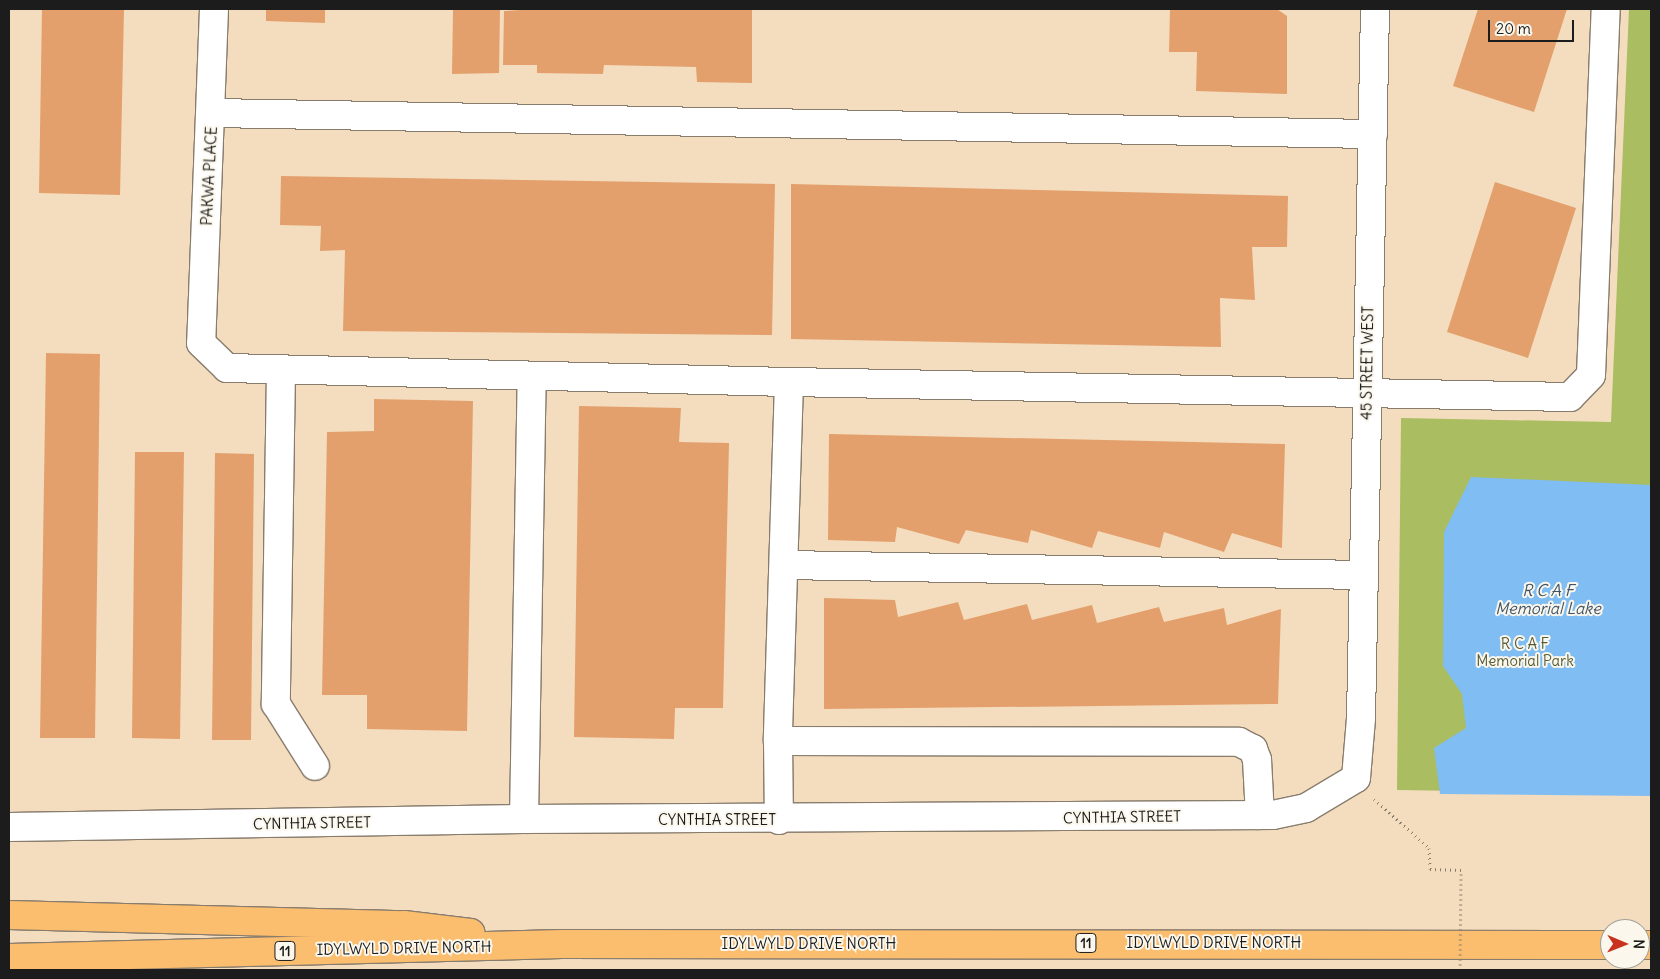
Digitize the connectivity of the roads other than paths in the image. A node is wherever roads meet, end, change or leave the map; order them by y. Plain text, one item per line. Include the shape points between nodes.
1 (214, 9) edge
2 (1376, 9) edge
3 (1606, 9) edge
4 (213, 113) junction
5 (1373, 134) junction
6 (281, 370) junction
7 (532, 376) junction
8 (789, 382) junction
9 (1366, 392) junction
10 (784, 565) junction
11 (1363, 575) junction
12 (778, 741) junction
13 (314, 766) dead end
14 (1356, 778) joint
15 (1260, 815) junction
16 (524, 819) junction
17 (779, 820) junction
18 (9, 828) edge
19 (9, 915) edge
20 (562, 944) junction
21 (1600, 945) edge
22 (9, 958) edge

1 - 4 street, PAKWA PLACE
2 - 5 street, 45 STREET WEST
3 - 9 street via 1591,376 1570,397
4 - 5 street
4 - 6 street, PAKWA PLACE via 201,343 227,368
5 - 9 street, 45 STREET WEST
6 - 7 street
6 - 13 street via 276,704
7 - 8 street
7 - 16 street
8 - 9 street
8 - 10 street
9 - 11 street, 45 STREET WEST
10 - 11 street
10 - 12 street
11 - 14 street, 45 STREET WEST via 1361,718
12 - 15 street via 1239,742 1253,749 1257,760
12 - 17 street
14 - 15 street, CYNTHIA STREET via 1306,808
15 - 17 street, CYNTHIA STREET
16 - 17 street, CYNTHIA STREET
16 - 18 street, CYNTHIA STREET
19 - 20 highway via 404,925
20 - 21 highway, IDYLWYLD DRIVE NORTH / 11
20 - 22 highway, IDYLWYLD DRIVE NORTH / 11

